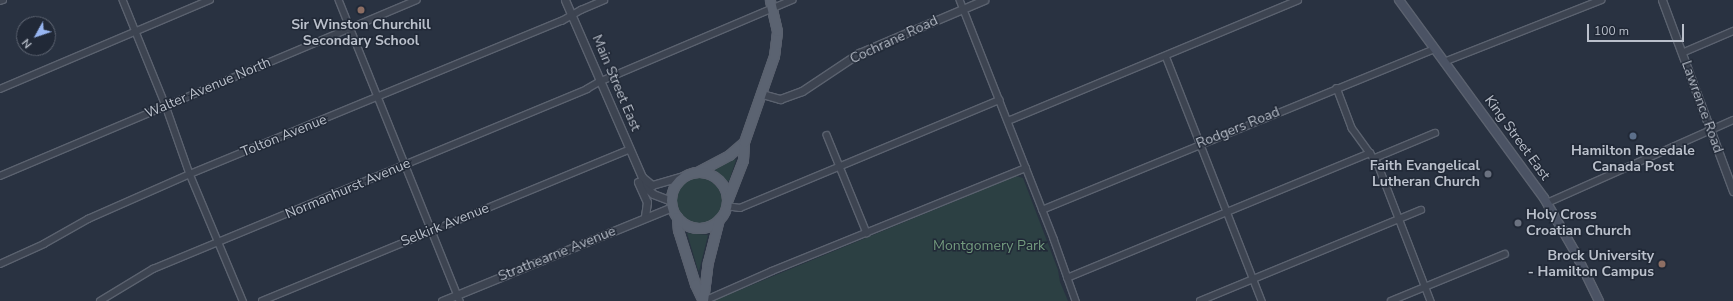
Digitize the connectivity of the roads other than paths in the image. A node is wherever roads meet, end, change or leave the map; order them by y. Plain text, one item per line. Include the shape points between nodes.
1 (3, 0) edge
2 (124, 0) edge
3 (210, 0) edge
4 (339, 0) edge
5 (416, 0) edge
6 (564, 0) edge
7 (604, 0) edge
8 (792, 0) edge
9 (960, 0) edge
10 (984, 0) edge
11 (1298, 0) edge
12 (1399, 0) edge
13 (1601, 0) edge
14 (1662, 0) edge
15 (0, 1) edge
16 (771, 4) edge
17 (964, 9) junction
18 (572, 16) junction
19 (350, 28) junction
20 (1733, 31) edge
21 (136, 32) junction
22 (1434, 49) junction
23 (1682, 53) junction
24 (1166, 56) junction
25 (1444, 62) junction
26 (599, 82) junction
27 (1337, 88) junction
28 (0, 89) edge
29 (762, 94) junction
30 (378, 98) junction
31 (999, 100) junction
32 (166, 106) junction
33 (1733, 120) edge
34 (1008, 121) junction
35 (1710, 130) junction
36 (1435, 133) dead end
37 (827, 135) dead end
38 (744, 142) junction
39 (1200, 143) junction
40 (629, 150) junction
41 (1370, 153) junction
42 (1375, 158) junction
43 (840, 164) junction
44 (405, 165) junction
45 (1026, 168) junction
46 (638, 170) junction
47 (695, 172) junction
48 (190, 174) junction
49 (0, 176) edge
50 (684, 176) junction
51 (642, 177) junction
52 (1733, 191) edge
53 (726, 203) junction
54 (1547, 203) junction
55 (671, 204) junction
56 (1042, 210) junction
57 (1421, 210) dead end
58 (1227, 212) junction
59 (677, 217) junction
60 (645, 218) junction
61 (720, 219) junction
62 (1400, 219) junction
63 (432, 231) junction
64 (867, 233) junction
65 (219, 242) junction
66 (1505, 254) dead end
67 (0, 264) edge
68 (1067, 278) junction
69 (1254, 279) junction
70 (1426, 287) junction
71 (109, 298) edge
72 (459, 298) edge
73 (100, 301) edge
74 (242, 301) edge
75 (262, 301) edge
76 (442, 301) edge
77 (704, 301) edge
78 (1076, 301) edge
79 (1200, 301) edge
80 (1262, 301) edge
81 (1391, 301) edge
82 (1431, 301) edge
83 (1599, 301) edge

1 - 15 street
2 - 21 street
3 - 21 street
4 - 19 street
5 - 19 street, Walter Avenue North
6 - 18 street, Main Street East
7 - 18 street, Tolton Avenue
8 - 16 street, Normanhurst Avenue
9 - 17 street
10 - 17 street, Cochrane Road
11 - 24 street
12 - 22 main road, King Street East
13 - 25 street
14 - 23 street, Lawrence Road
16 - 26 street, Normanhurst Avenue
16 - 29 main road via 777,42
17 - 29 street, Cochrane Road via 859,53 802,91 780,99
17 - 31 street
18 - 26 street, Main Street East
18 - 30 street, Tolton Avenue
19 - 30 street
19 - 32 street, Walter Avenue North
20 - 23 street
21 - 28 street
21 - 32 street
22 - 25 main road, King Street East
22 - 27 street, Rodgers Road
23 - 35 street, Lawrence Road
24 - 34 street
24 - 39 street
25 - 54 main road, King Street East
26 - 40 street, Main Street East
26 - 44 street, Normanhurst Avenue
27 - 39 street, Rodgers Road
27 - 41 street via 1352,128
29 - 38 main road
30 - 44 street
30 - 48 street, Tolton Avenue
31 - 34 street
31 - 43 street
32 - 48 street
32 - 49 street, Walter Avenue North
33 - 35 street
34 - 45 street
35 - 52 street, Lawrence Road
35 - 54 street
36 - 42 street
37 - 43 street
38 - 47 main road via 720,161
38 - 53 main road via 743,160
39 - 56 street, Rodgers Road
39 - 58 street
40 - 46 street, Main Street East
40 - 63 street, Selkirk Avenue
41 - 42 street
41 - 58 street
42 - 62 street
43 - 53 street via 740,208
43 - 64 street
44 - 63 street
44 - 65 street, Normanhurst Avenue
45 - 56 street
45 - 64 street
46 - 51 street, Main Street East
46 - 60 street via 638,185 647,207
47 - 50 main road
47 - 53 main road via 709,174 720,182
48 - 65 street
48 - 67 street, Tolton Avenue via 88,219 51,241
50 - 51 street via 652,184
50 - 55 main road via 674,186
51 - 55 street, Main Street East via 643,185
53 - 61 main road
54 - 83 main road, King Street East
55 - 59 main road
55 - 60 street, Strathearne Avenue
56 - 68 street
57 - 62 street
58 - 68 street
58 - 69 street
59 - 61 main road via 688,226 696,228 712,225
59 - 77 main road via 678,230 695,284
60 - 72 street, Strathearne Avenue
61 - 77 main road via 708,262
62 - 69 street
62 - 70 street
63 - 72 street
63 - 75 street, Selkirk Avenue
64 - 77 street
65 - 71 street, Normanhurst Avenue via 153,269
65 - 74 street
66 - 70 street
68 - 78 street
69 - 79 street
69 - 80 street
70 - 81 street
70 - 82 street
71 - 73 street, Normanhurst Avenue
72 - 76 street, Strathearne Avenue

